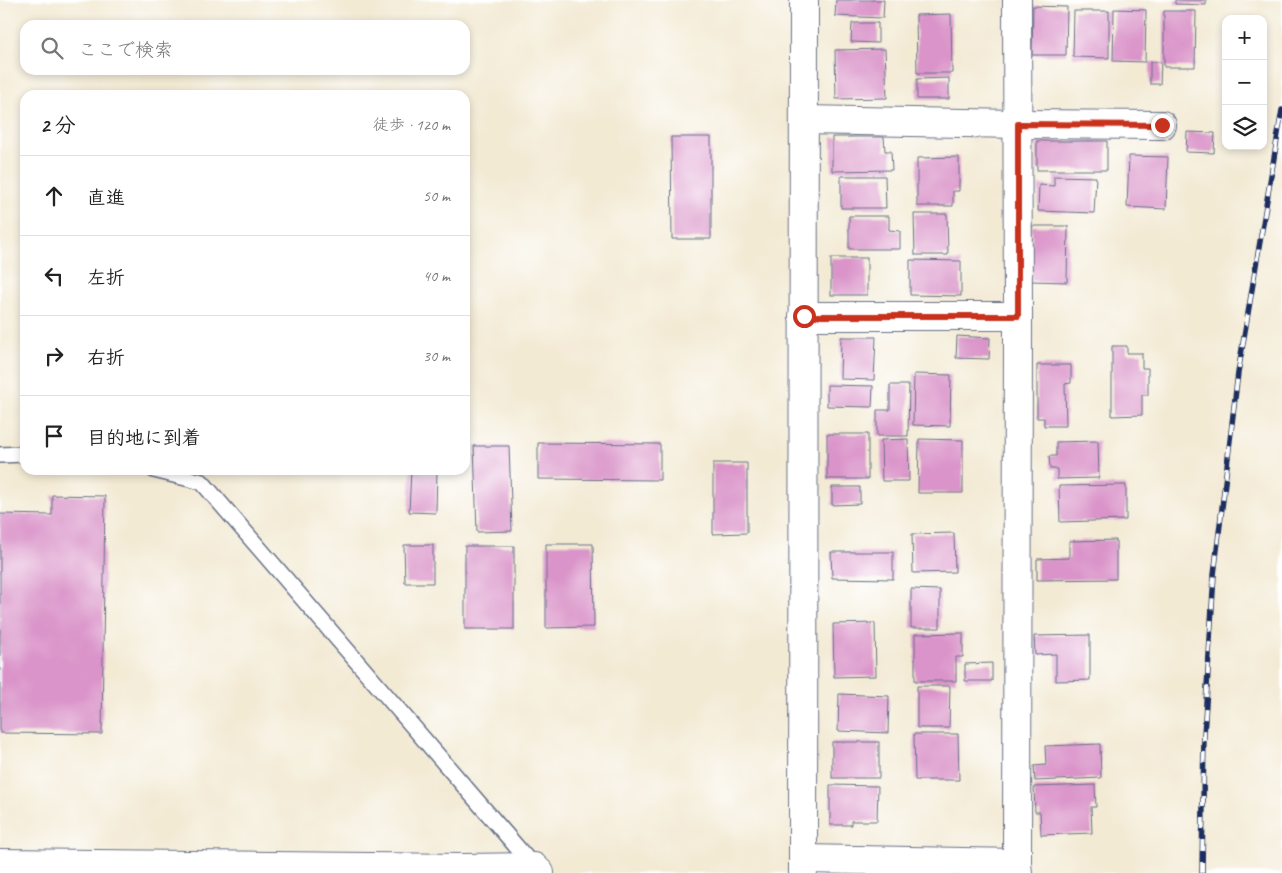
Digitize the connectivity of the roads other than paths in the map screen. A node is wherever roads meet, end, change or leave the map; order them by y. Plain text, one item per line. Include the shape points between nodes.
1 (804, 0) edge
2 (1017, 0) edge
3 (804, 120) junction
4 (1018, 124) junction
5 (1162, 125) dead end
6 (804, 316) junction
7 (1018, 316) junction
8 (20, 454) edge
9 (0, 455) edge
10 (174, 475) edge
11 (4, 866) edge
12 (803, 866) edge
13 (1017, 868) edge
14 (537, 870) edge
15 (463, 871) edge

1 - 3 street
2 - 4 street
3 - 4 street
3 - 6 street
4 - 5 street
4 - 7 street
6 - 7 street
6 - 12 street
7 - 13 street
8 - 9 lane
10 - 14 lane via 202,482
11 - 15 street
12 - 13 street
14 - 15 street

